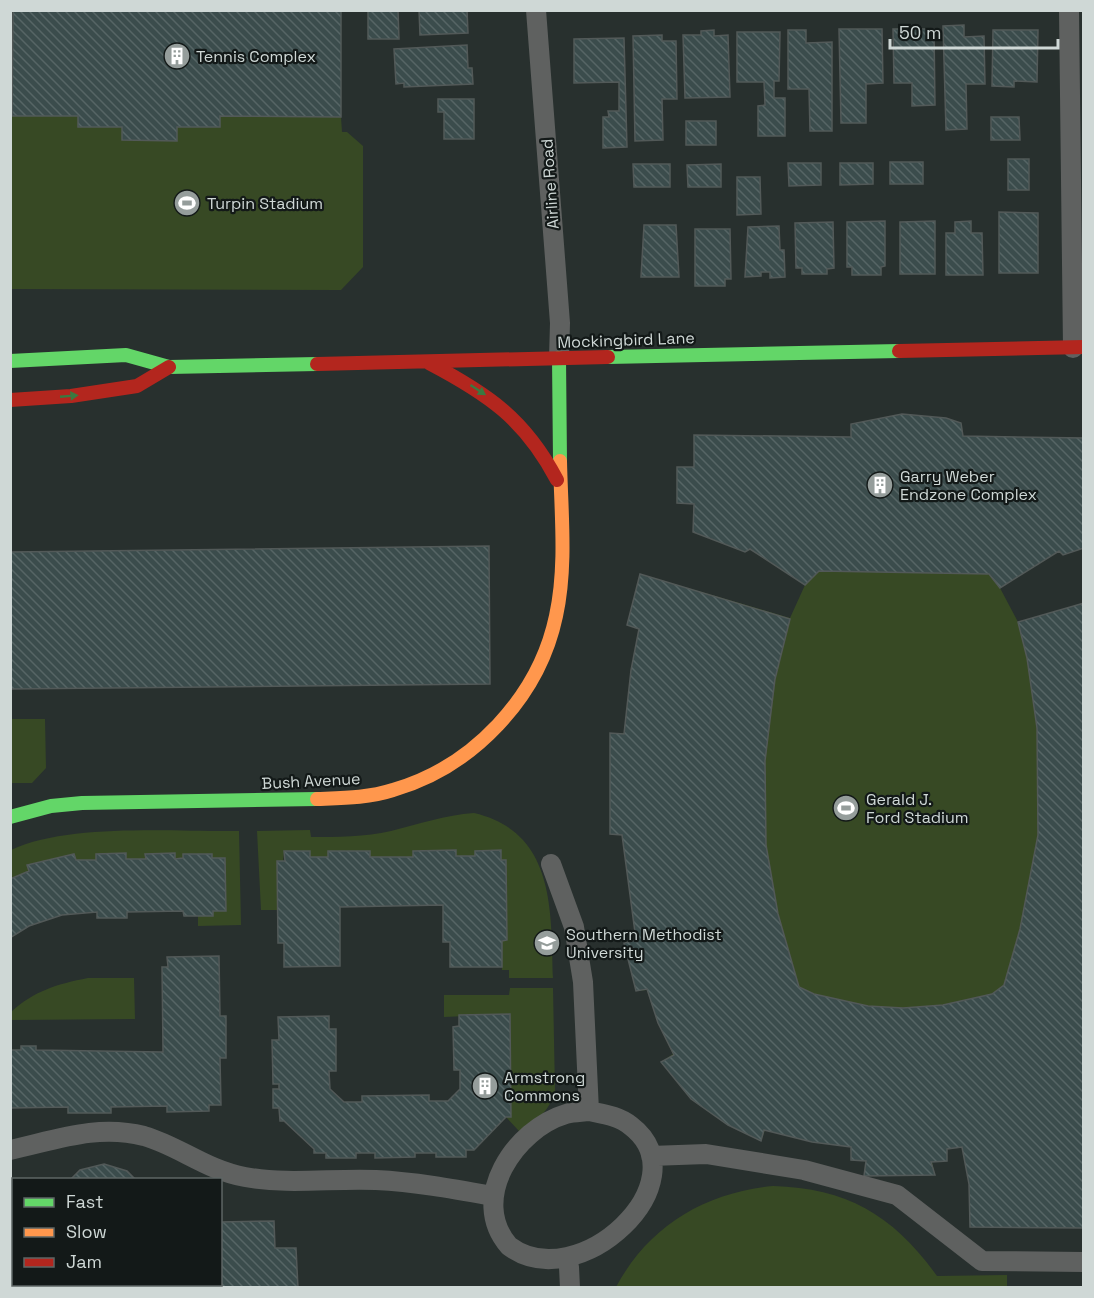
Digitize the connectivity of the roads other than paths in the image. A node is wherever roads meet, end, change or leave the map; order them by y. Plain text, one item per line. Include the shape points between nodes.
1 (536, 10) edge
2 (1069, 10) edge
3 (1078, 347) edge
4 (559, 358) junction
5 (10, 361) edge
6 (427, 362) junction
7 (169, 367) junction
8 (10, 400) edge
9 (560, 489) junction
10 (10, 817) edge
11 (551, 864) dead end
12 (589, 1111) junction
13 (10, 1150) edge
14 (651, 1156) junction
15 (493, 1196) junction
16 (1083, 1262) edge
17 (569, 1267) junction
18 (570, 1287) edge

1 - 4 street, Airline Road via 560,323
2 - 3 street
3 - 4 main road, Mockingbird Lane
4 - 6 main road, Mockingbird Lane
4 - 9 main road, Bush Avenue
5 - 7 main road, Mockingbird Lane via 126,355
6 - 7 main road, Mockingbird Lane
6 -> 9 main road via 472,386 524,424 545,454
8 -> 7 main road, Mockingbird Lane via 137,386
9 - 10 main road, Bush Avenue via 561,576 547,648 516,705 494,731 433,775 396,790 353,798 82,803
11 - 12 street via 574,927 583,982
12 - 14 street via 610,1115 632,1126
12 - 15 street via 566,1114 526,1139 499,1174
13 - 15 street via 89,1131 120,1132 145,1137 214,1169 245,1177 404,1182
14 - 16 street via 706,1154 804,1170 897,1195 982,1261
14 - 17 street via 651,1184 632,1224 612,1247 589,1262
15 - 17 street via 495,1218 504,1239 519,1256 531,1263
17 - 18 street

